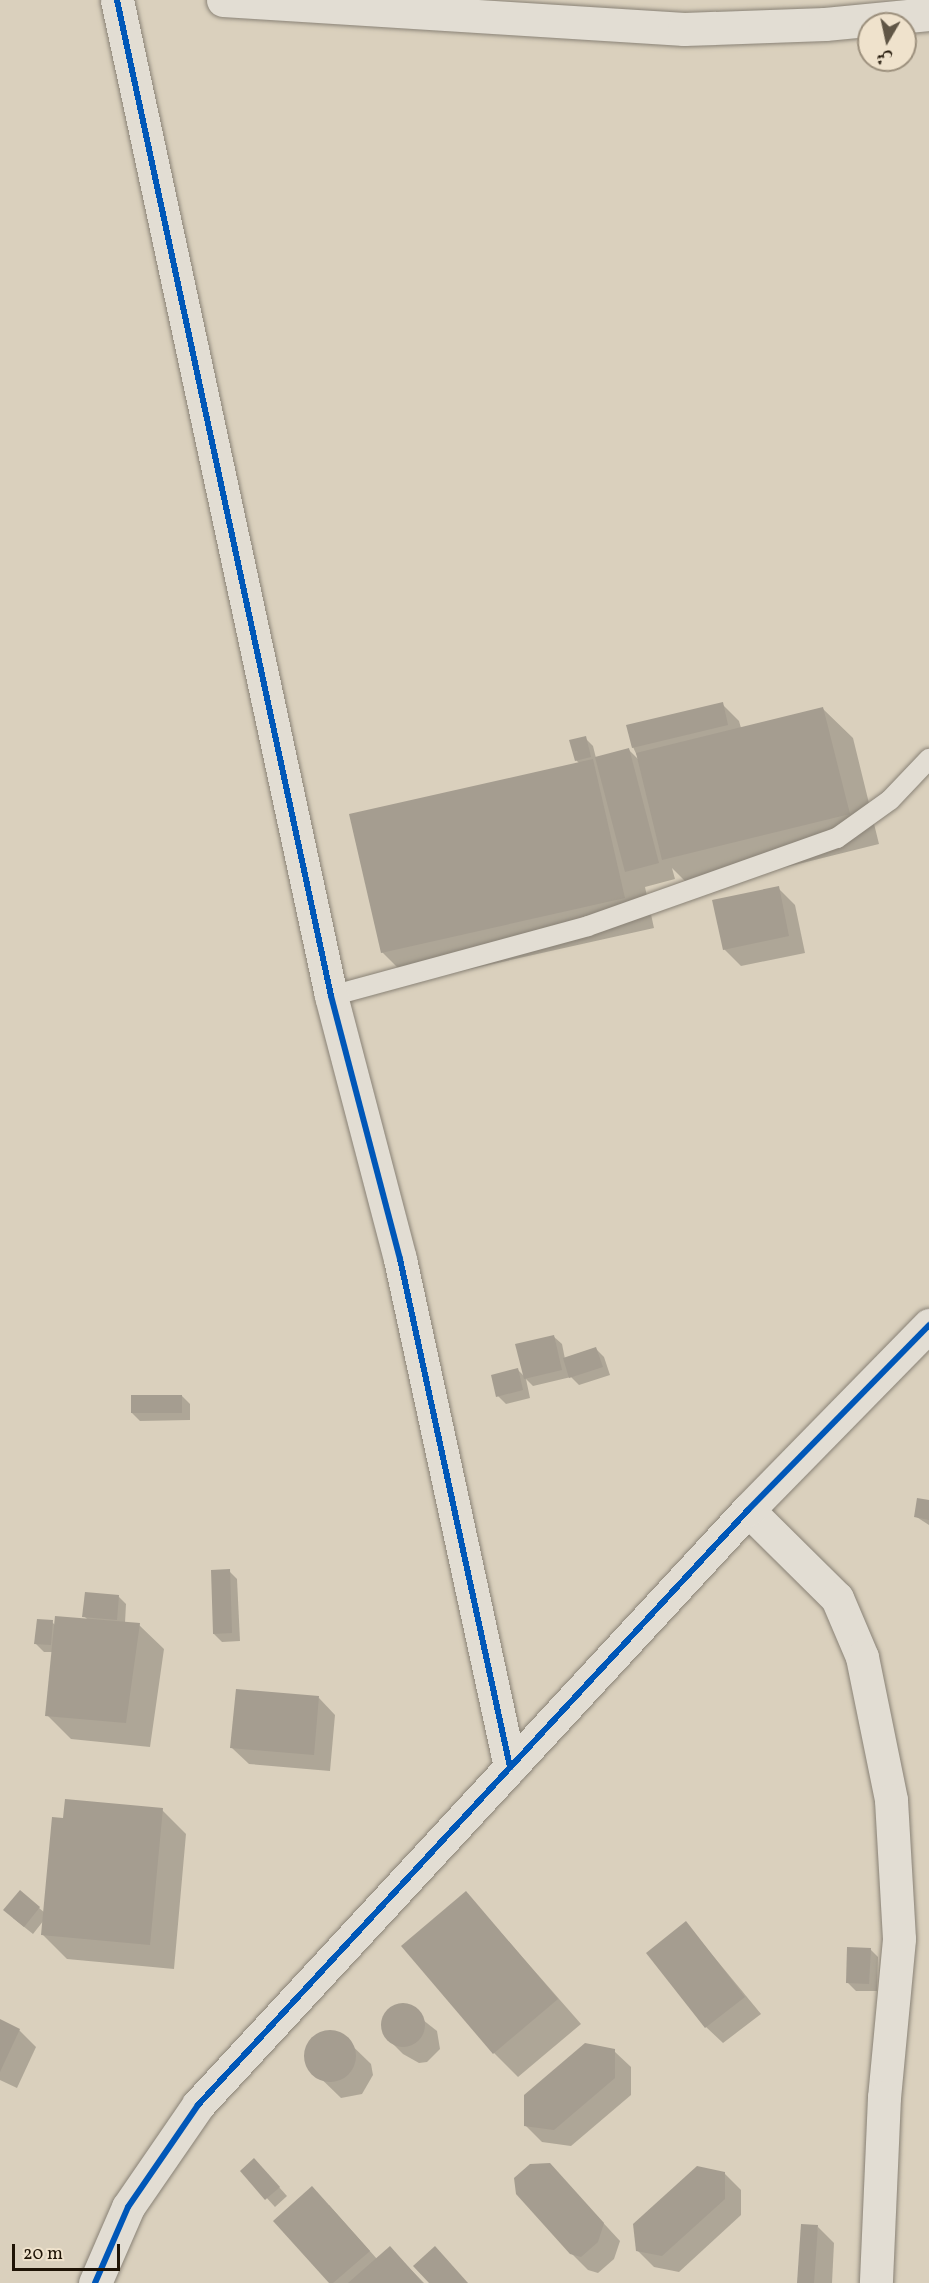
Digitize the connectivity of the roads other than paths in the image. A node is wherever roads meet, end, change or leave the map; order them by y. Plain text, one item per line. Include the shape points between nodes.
1 (117, 0) edge
2 (224, 0) edge
3 (929, 14) edge
4 (929, 759) edge
5 (331, 996) junction
6 (929, 1325) edge
7 (748, 1510) junction
8 (510, 1767) junction
9 (95, 2283) edge
10 (876, 2283) edge

1 - 5 street
2 - 3 street via 556,24 684,29 825,24
4 - 5 lane via 890,800 837,838 588,926
5 - 8 street via 400,1259
6 - 7 street
7 - 8 street
7 - 10 street via 837,1598 862,1657 891,1800 899,1940 884,2097
8 - 9 street via 198,2105 128,2207

